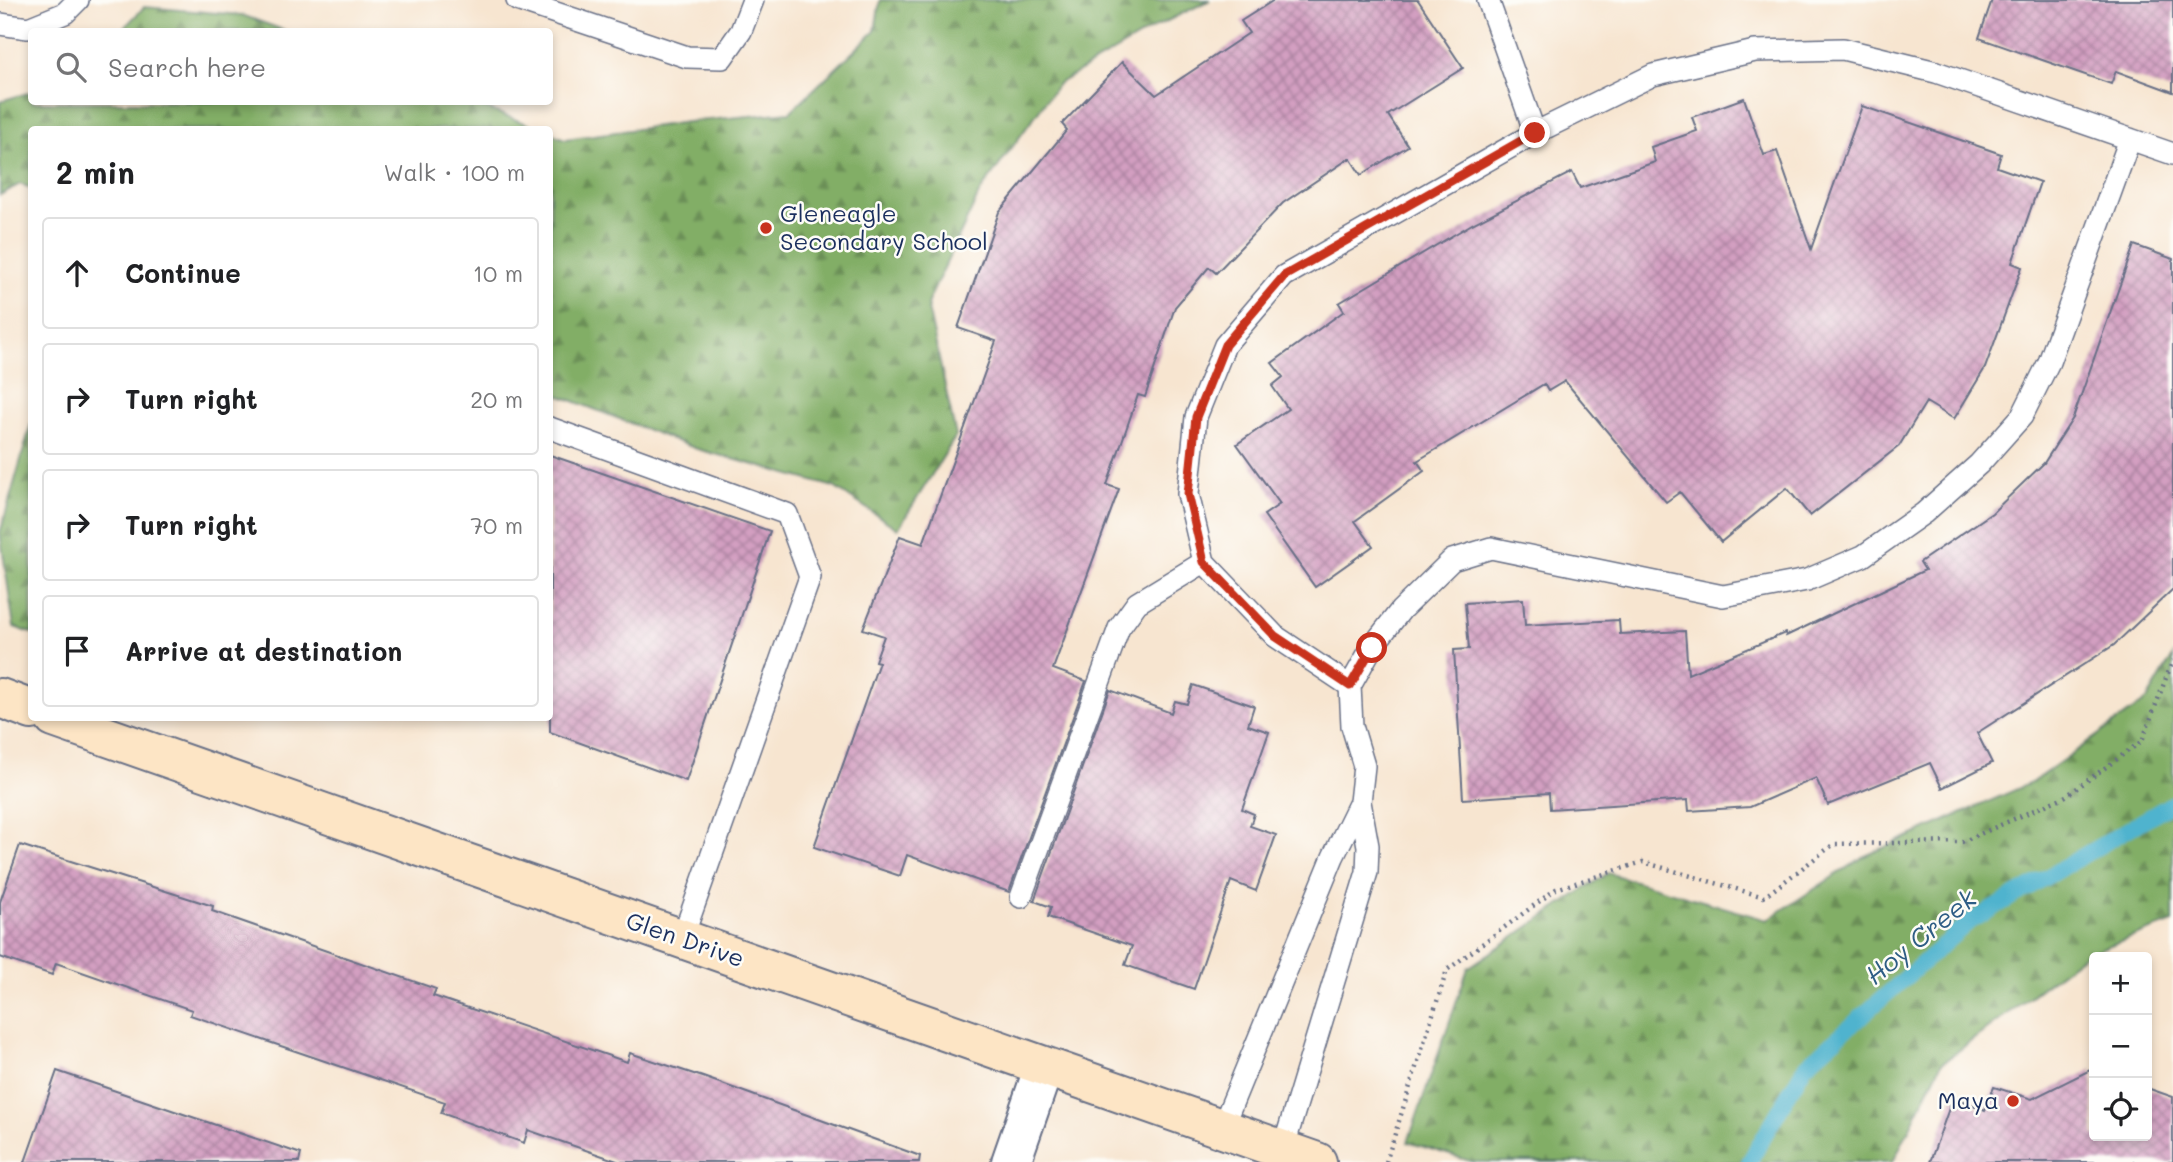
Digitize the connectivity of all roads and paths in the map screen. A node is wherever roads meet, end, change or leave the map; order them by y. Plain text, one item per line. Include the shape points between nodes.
1 (78, 0) edge
2 (517, 0) edge
3 (753, 0) edge
4 (1488, 0) edge
5 (0, 24) edge
6 (1535, 133) junction
7 (2130, 139) junction
8 (2173, 154) edge
9 (553, 429) edge
10 (1204, 562) junction
11 (2173, 660) edge
12 (1350, 686) junction
13 (0, 698) edge
14 (28, 708) edge
15 (63, 721) edge
16 (1360, 802) junction
17 (1021, 897) dead end
18 (682, 939) junction
19 (1044, 1067) junction
20 (1222, 1128) junction
21 (1300, 1156) edge
22 (1012, 1162) edge
23 (1386, 1162) edge

1 - 5 lane via 65,13 28,28
2 - 3 lane via 687,57 722,58 741,31
4 - 6 lane
6 - 7 lane via 1653,75 1755,51 1843,49 1936,72
6 - 10 lane via 1284,276 1225,345 1196,417 1188,494
7 - 8 lane
7 - 12 lane via 2049,362 2022,416 1979,464 1924,513 1863,556 1807,580 1723,596 1491,548 1452,560 1401,610
9 - 18 lane via 787,513 810,577
10 - 12 lane via 1275,636
10 - 17 lane via 1137,603 1119,628
11 - 23 path via 2141,741 2066,796 1962,842 1834,844 1764,897 1643,862 1556,889 1447,970
12 - 16 lane via 1352,726 1364,766
13 - 14 street
15 - 18 street, Glen Drive
16 - 20 lane via 1332,857
16 - 21 lane via 1368,846 1367,872
18 - 19 street, Glen Drive
19 - 20 street, Glen Drive
19 - 22 street
20 - 21 street, Glen Drive

